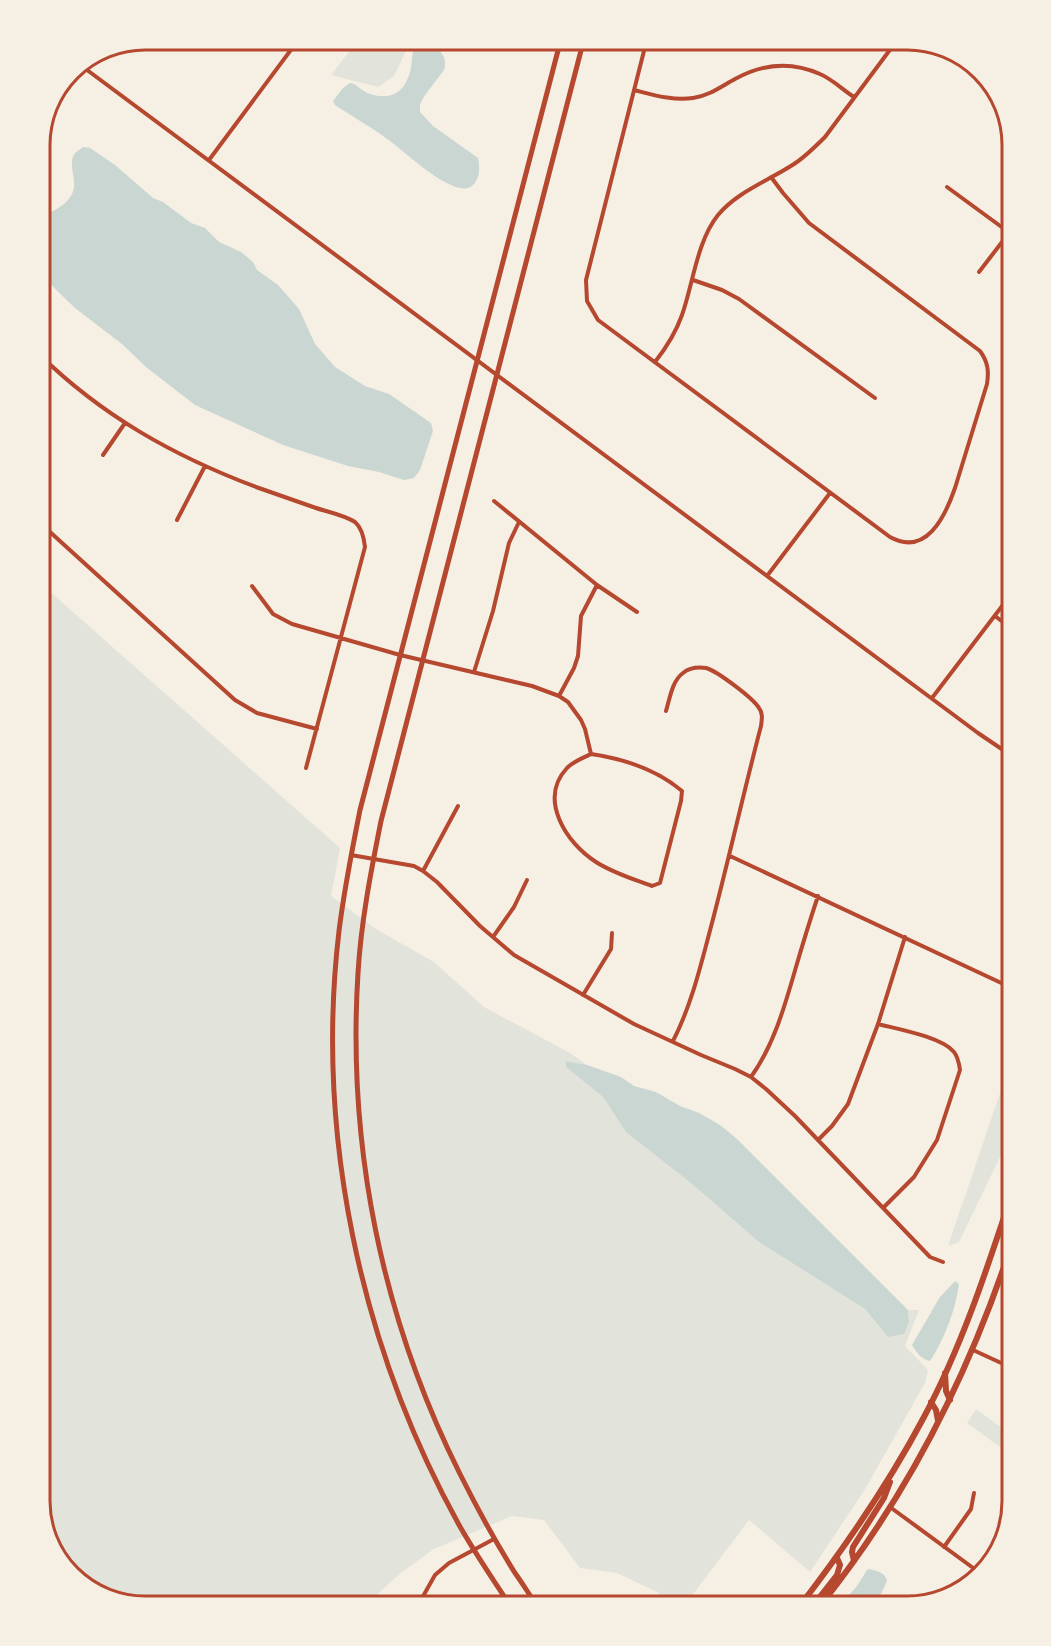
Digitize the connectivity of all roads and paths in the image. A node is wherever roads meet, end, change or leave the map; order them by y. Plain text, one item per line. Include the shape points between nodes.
1 (291, 50) edge
2 (558, 50) edge
3 (582, 50) edge
4 (644, 50) edge
5 (890, 50) edge
6 (87, 70) edge
7 (634, 90) junction
8 (854, 98) junction
9 (209, 160) junction
10 (771, 177) junction
11 (947, 187) dead end
12 (1002, 227) edge
13 (1002, 242) edge
14 (979, 272) dead end
15 (693, 280) junction
16 (476, 360) junction
17 (655, 363) junction
18 (50, 365) edge
19 (497, 375) junction
20 (875, 398) dead end
21 (125, 423) junction
22 (103, 455) dead end
23 (205, 466) junction
24 (830, 493) junction
25 (494, 501) dead end
26 (177, 520) dead end
27 (519, 522) junction
28 (50, 532) edge
29 (767, 576) junction
30 (597, 585) junction
31 (252, 586) dead end
32 (1002, 607) edge
33 (637, 612) dead end
34 (995, 616) junction
35 (1002, 621) edge
36 (341, 637) junction
37 (400, 655) junction
38 (422, 660) junction
39 (474, 672) junction
40 (559, 696) junction
41 (932, 698) junction
42 (666, 711) dead end
43 (317, 729) junction
44 (1002, 749) edge
45 (591, 754) junction
46 (306, 768) dead end
47 (458, 806) dead end
48 (351, 855) junction
49 (730, 856) junction
50 (373, 859) junction
51 (423, 871) junction
52 (527, 880) dead end
53 (818, 896) junction
54 (612, 933) dead end
55 (494, 937) junction
56 (905, 937) junction
57 (1002, 983) edge
58 (583, 995) junction
59 (878, 1023) junction
60 (673, 1041) junction
61 (751, 1077) junction
62 (818, 1140) junction
63 (883, 1209) junction
64 (1002, 1222) edge
65 (943, 1262) dead end
66 (1002, 1274) edge
67 (973, 1350) junction
68 (1002, 1363) edge
69 (945, 1373) junction
70 (950, 1400) junction
71 (931, 1402) junction
72 (938, 1422) junction
73 (892, 1475) junction
74 (974, 1493) dead end
75 (890, 1507) junction
76 (494, 1539) junction
77 (944, 1547) junction
78 (474, 1550) junction
79 (837, 1558) junction
80 (854, 1561) junction
81 (974, 1568) edge
82 (423, 1596) edge
83 (505, 1596) edge
84 (531, 1596) edge
85 (808, 1596) edge
86 (821, 1596) edge
87 (827, 1596) edge

1 - 9 street
2 - 16 main road
3 - 19 main road
4 - 7 street
5 - 8 street
6 - 9 street
7 - 8 street via 671,99 695,98 749,72 783,66 821,74
7 - 17 street via 590,262 587,300 598,320
8 - 10 street via 814,148
9 - 16 street
10 - 15 street via 717,216 705,236
10 - 24 street via 809,223 980,351 988,367 987,384 950,503 923,540 897,542
11 - 12 street
13 - 14 street
15 - 17 street via 682,316
15 - 20 street via 739,299
16 - 19 street
16 - 37 main road
17 - 24 street
18 - 21 street
19 - 29 street
19 - 38 main road
21 - 22 street
21 - 23 street
23 - 26 street
23 - 36 street via 356,523 366,547
24 - 29 street
25 - 27 street
27 - 30 street
27 - 39 street via 509,543
28 - 43 street via 235,700 256,713
29 - 41 street
30 - 33 street
30 - 40 street via 581,616 576,662
31 - 36 street via 282,620
32 - 34 street
34 - 35 street
34 - 41 street
36 - 37 street
36 - 43 street
37 - 38 street
37 - 48 main road
38 - 39 street
38 - 50 main road
39 - 40 street
40 - 45 street via 581,720
41 - 44 street
42 - 49 street via 676,679 688,669 697,668 717,674 746,694 762,714
43 - 46 street
45 - 45 street via 566,769 559,782 554,801 558,818 580,849 594,861 652,886 660,883 682,791 639,765
47 - 51 street
48 - 50 street
48 - 78 main road via 339,932 334,1032 338,1134 348,1206 366,1292 385,1356 425,1456
49 - 53 street
49 - 60 street via 695,986
50 - 51 street
50 - 76 main road via 361,941 356,1042 363,1148 374,1224 388,1286 420,1386 441,1437
51 - 55 street
52 - 55 street
53 - 56 street
53 - 61 street via 774,1035
54 - 58 street via 611,949
55 - 58 street via 514,954
56 - 57 street
56 - 59 street
58 - 60 street
59 - 62 street via 848,1104
59 - 63 street via 946,1045 955,1053 960,1070 937,1140 924,1164
60 - 61 street
61 - 62 street
62 - 63 street
63 - 65 street via 930,1257
64 - 69 main road
66 - 67 main road
67 - 68 street
67 - 70 main road
69 - 70 main road
69 - 71 main road
70 - 72 main road
71 - 72 main road
71 - 73 main road
72 - 75 main road
73 - 79 main road
73 - 80 main road via 884,1498 854,1547
74 - 77 street via 971,1509
75 - 77 street
75 - 80 main road
76 - 78 street
76 - 84 main road
77 - 81 street
78 - 82 street via 435,1575
78 - 83 main road
79 - 85 main road
79 - 86 main road via 837,1575
80 - 87 main road

